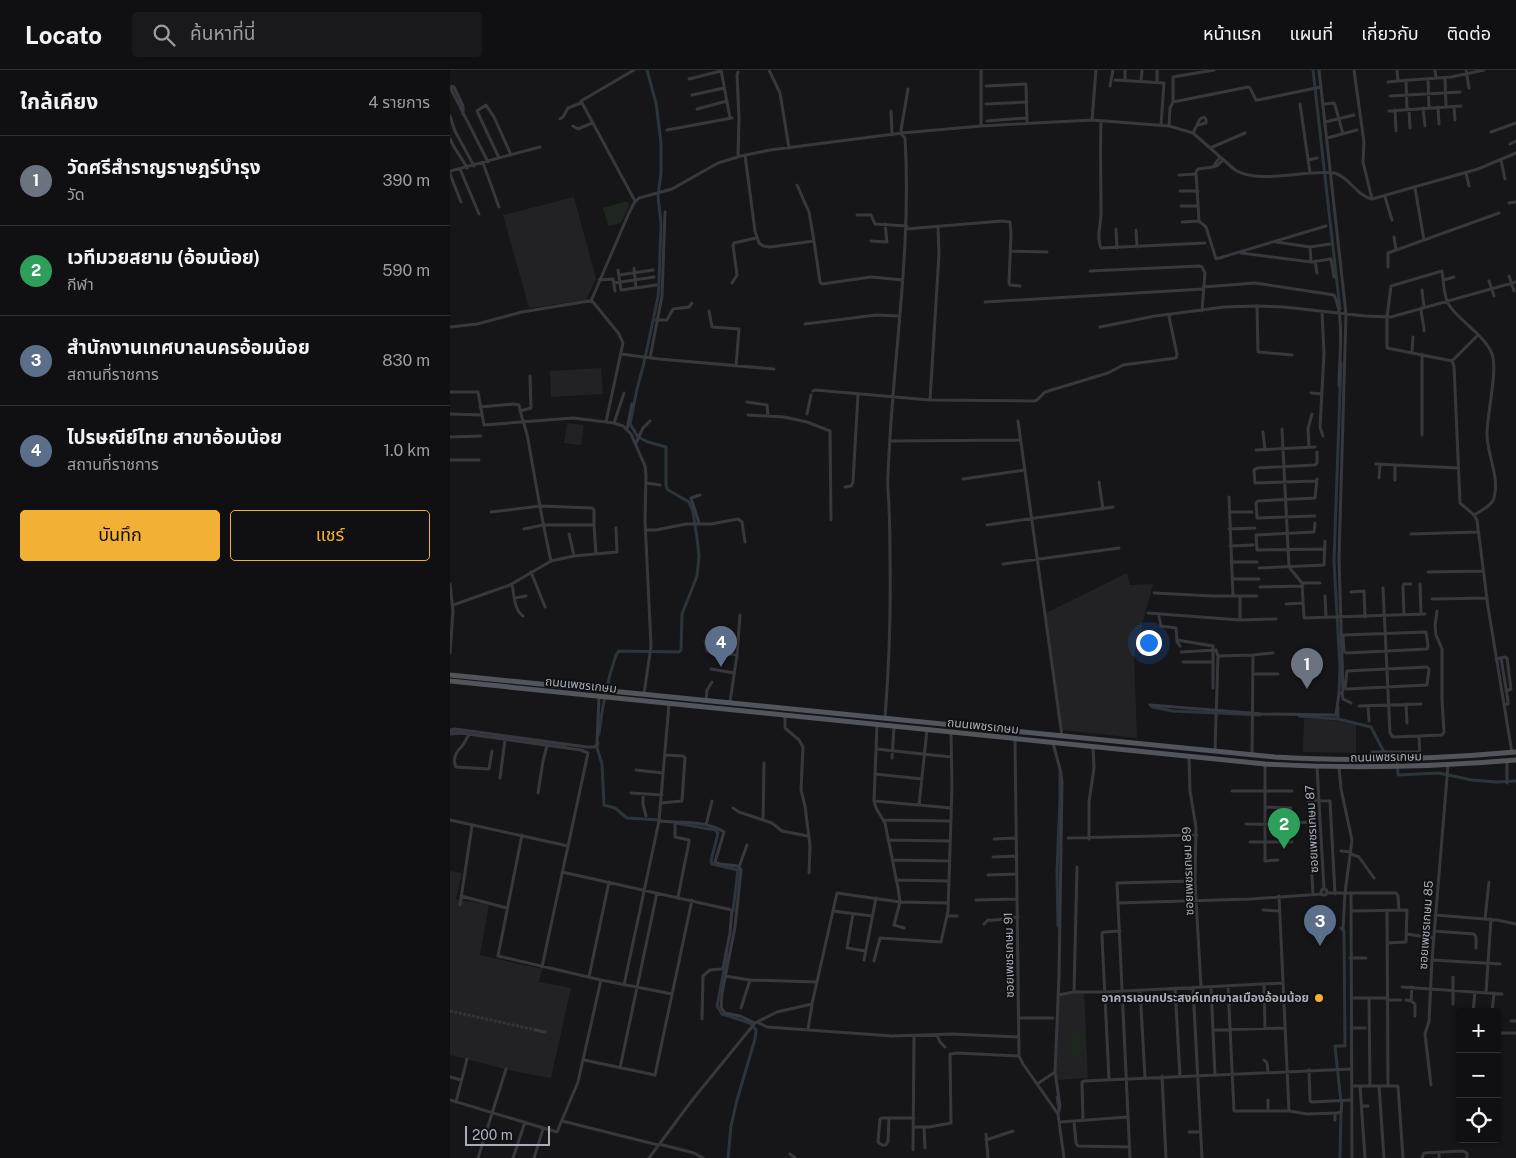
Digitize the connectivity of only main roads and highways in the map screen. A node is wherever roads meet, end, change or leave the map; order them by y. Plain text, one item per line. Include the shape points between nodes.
1 (450, 675) edge
2 (450, 681) edge
3 (1514, 752) edge
4 (1285, 758) junction
5 (1316, 759) junction
6 (1330, 760) junction
7 (1516, 760) edge
8 (1286, 766) junction
9 (1317, 767) junction
10 (1330, 767) junction

1 - 4 main road, ถนนเพชรเกษม
2 - 8 main road, ถนนเพชรเกษม
3 - 6 main road, ถนนเพชรเกษม via 1397,760
4 - 5 main road, ถนนเพชรเกษม
4 - 8 main road
5 - 6 main road, ถนนเพชรเกษม
5 - 9 main road
6 - 10 main road
7 - 10 main road, ถนนเพชรเกษม via 1448,768
8 - 9 main road, ถนนเพชรเกษม
9 - 10 main road, ถนนเพชรเกษม

